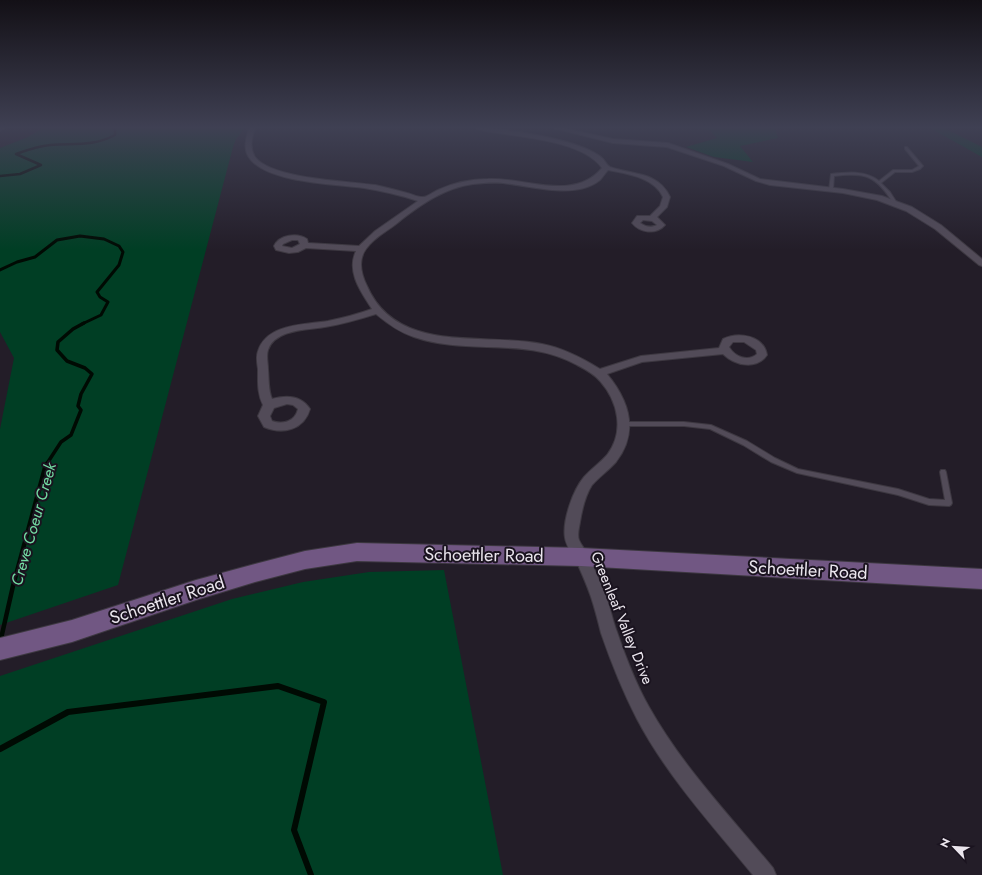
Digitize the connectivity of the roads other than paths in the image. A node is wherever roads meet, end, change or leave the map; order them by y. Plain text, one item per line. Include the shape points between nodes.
1 (271, 169) edge
2 (605, 169) edge
3 (610, 169) edge
4 (734, 169) edge
5 (918, 169) edge
6 (880, 182) junction
7 (831, 190) junction
8 (423, 200) junction
9 (895, 203) junction
10 (652, 218) dead end
11 (304, 245) dead end
12 (361, 249) junction
13 (982, 263) edge
14 (377, 312) junction
15 (725, 351) dead end
16 (600, 374) junction
17 (269, 405) dead end
18 (626, 424) junction
19 (943, 472) dead end
20 (581, 557) junction
21 (982, 579) edge
22 (0, 649) edge
23 (766, 875) edge

1 - 8 street via 309,180 356,184
2 - 8 street via 599,178 576,186 550,188 480,181 444,189
3 - 10 street via 644,177 664,191 666,204 663,210
4 - 7 street via 770,183
5 - 6 lane via 894,171
6 - 7 lane via 858,174 832,175
6 - 9 lane
7 - 9 street
8 - 12 street
9 - 13 street via 938,227
11 - 12 street
12 - 14 street via 357,259 357,274
14 - 16 street via 390,322 416,334 454,342 509,343 542,347 566,354
14 - 17 street via 289,329 268,342 263,350 262,360 264,392
15 - 16 street via 641,359
16 - 18 street via 611,386
18 - 19 lane via 684,424 711,427 797,471 898,492 929,502 949,503
18 - 20 street, Greenleaf Valley Drive via 624,439 613,455 586,483 574,513 572,538
20 - 21 street, Schoettler Road
20 - 22 street, Schoettler Road via 357,552 305,560 196,590 72,632
20 - 23 street, Greenleaf Valley Drive via 598,595 624,671 644,714 674,762

